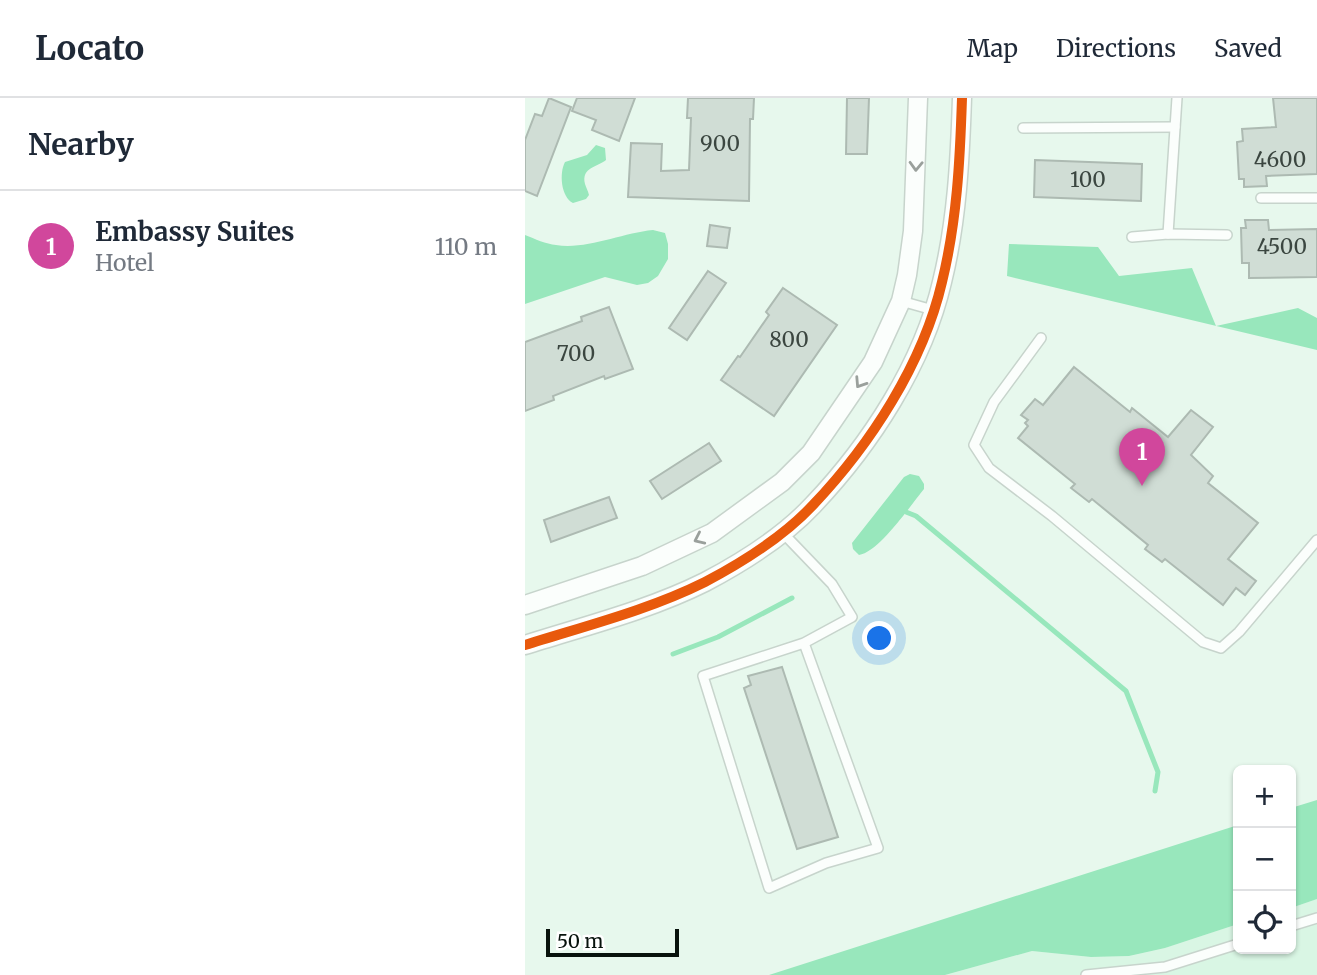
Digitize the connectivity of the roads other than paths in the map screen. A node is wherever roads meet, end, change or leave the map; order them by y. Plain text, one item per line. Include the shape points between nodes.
1 (918, 98) edge
2 (962, 98) edge
3 (1177, 98) edge
4 (1175, 127) junction
5 (1023, 128) dead end
6 (1261, 198) dead end
7 (1317, 198) edge
8 (1168, 234) junction
9 (1227, 235) dead end
10 (1132, 237) dead end
11 (901, 301) junction
12 (933, 310) junction
13 (1041, 338) dead end
14 (782, 532) junction
15 (1317, 540) edge
16 (525, 605) edge
17 (804, 643) junction
18 (525, 645) edge
19 (1317, 918) edge
20 (1296, 924) edge
21 (1233, 945) edge
22 (1086, 975) edge

1 -> 11 street via 913,231
2 - 12 street via 954,223
3 - 4 lane
4 - 5 lane
4 - 8 lane
6 - 7 lane
8 - 9 lane
8 - 10 lane
11 - 12 lane
11 -> 16 street via 873,362 811,453 782,482 712,533 642,566
12 - 14 street via 908,375 860,449 812,507
13 - 15 lane via 994,402 974,445 989,468 1203,642 1221,648 1239,632
14 - 17 lane via 832,584 852,617
14 - 18 street via 731,568 683,592
17 - 17 lane via 702,676 769,888 826,863 878,848
19 - 20 lane
21 - 22 lane via 1165,967

